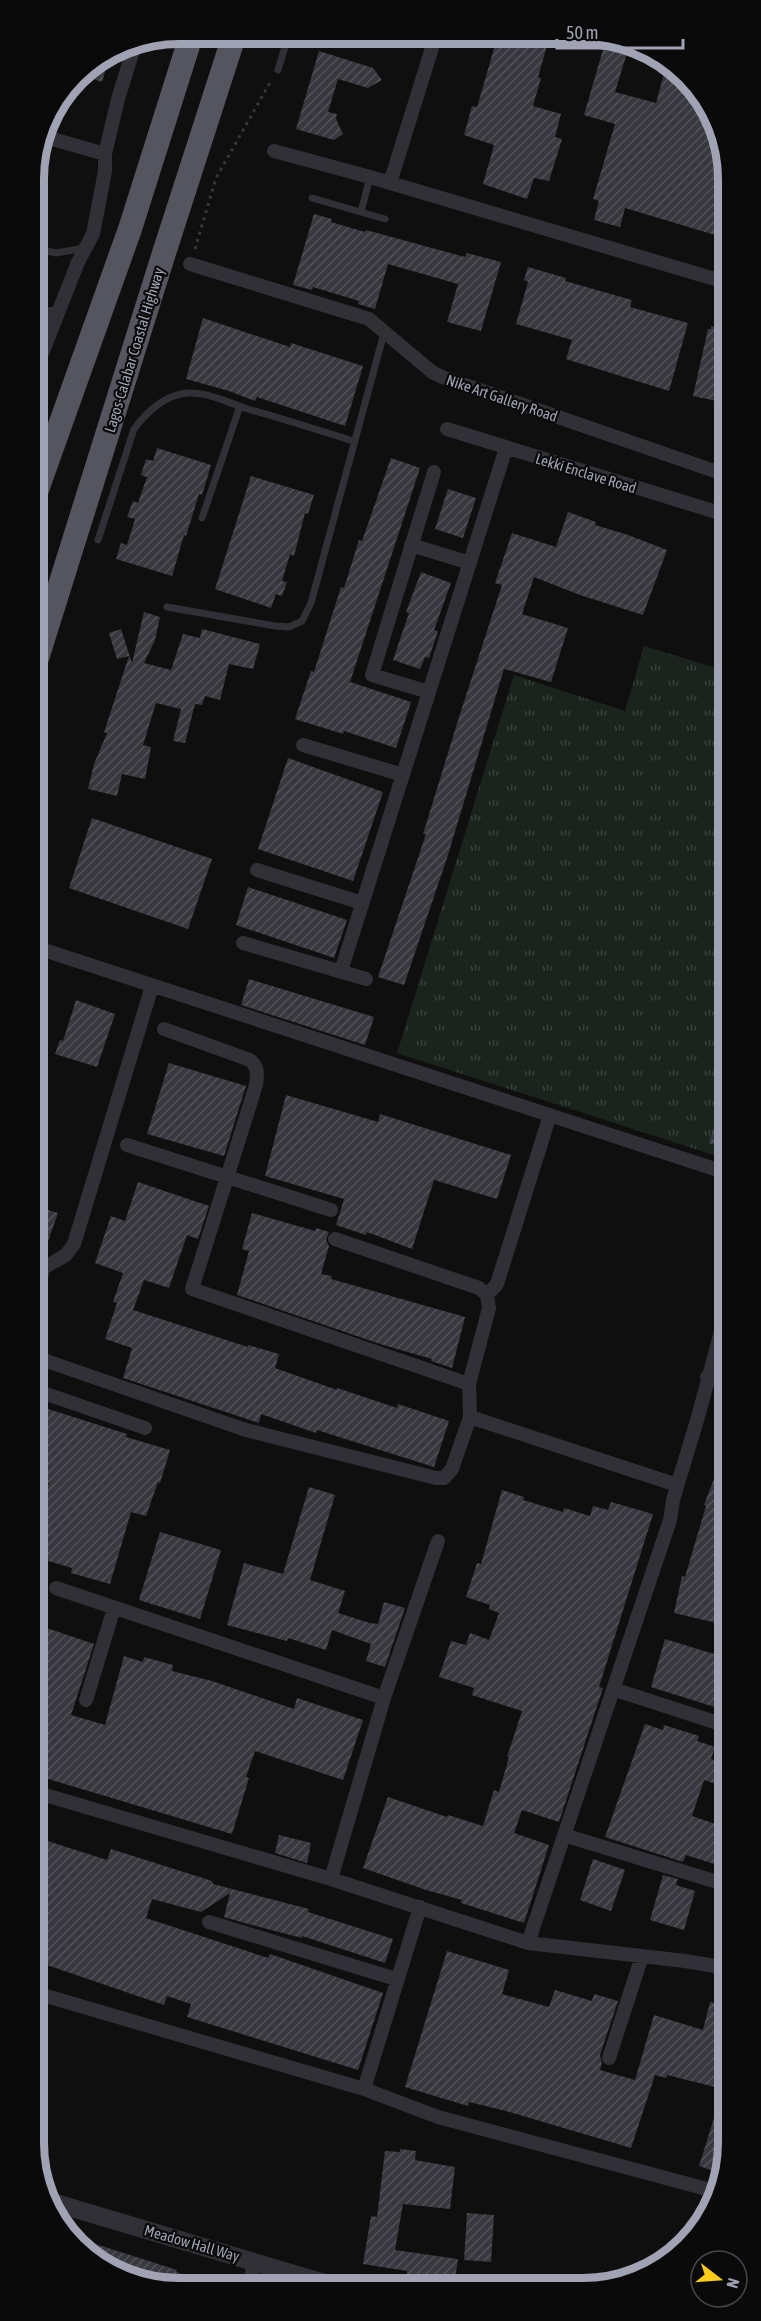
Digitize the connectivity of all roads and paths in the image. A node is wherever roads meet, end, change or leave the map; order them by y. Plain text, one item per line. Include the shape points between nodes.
1 (189, 44) edge
2 (232, 44) edge
3 (286, 44) edge
4 (433, 44) edge
5 (132, 52) edge
6 (278, 70) joint
7 (50, 138) edge
8 (274, 151) dead end
9 (105, 154) junction
10 (370, 177) junction
11 (390, 183) junction
12 (312, 198) dead end
13 (361, 212) junction
14 (385, 219) dead end
15 (87, 248) junction
16 (44, 250) edge
17 (190, 264) joint
18 (718, 280) edge
19 (44, 314) edge
20 (57, 314) junction
21 (384, 333) junction
22 (44, 348) edge
23 (240, 406) junction
24 (447, 429) dead end
25 (353, 441) junction
26 (506, 448) junction
27 (44, 470) edge
28 (434, 472) dead end
29 (718, 472) edge
30 (718, 513) edge
31 (202, 518) dead end
32 (98, 540) dead end
33 (411, 545) junction
34 (470, 562) junction
35 (168, 607) dead end
36 (44, 636) edge
37 (429, 692) junction
38 (303, 745) dead end
39 (403, 776) junction
40 (257, 870) dead end
41 (362, 903) junction
42 (243, 943) dead end
43 (47, 951) dead end
44 (341, 971) junction
45 (366, 979) dead end
46 (152, 986) junction
47 (164, 1029) dead end
48 (550, 1115) junction
49 (127, 1145) dead end
50 (717, 1170) edge
51 (228, 1177) junction
52 (331, 1210) dead end
53 (335, 1239) dead end
54 (44, 1267) edge
55 (487, 1295) junction
56 (717, 1342) edge
57 (44, 1360) edge
58 (707, 1377) junction
59 (717, 1380) edge
60 (469, 1384) junction
61 (44, 1393) edge
62 (470, 1417) junction
63 (144, 1428) dead end
64 (677, 1485) junction
65 (438, 1541) dead end
66 (56, 1588) dead end
67 (114, 1608) junction
68 (613, 1689) junction
69 (384, 1698) junction
70 (86, 1700) dead end
71 (717, 1723) edge
72 (44, 1795) edge
73 (564, 1835) junction
74 (331, 1879) junction
75 (717, 1882) edge
76 (420, 1907) junction
77 (209, 1922) dead end
78 (528, 1943) junction
79 (642, 1956) junction
80 (717, 1966) edge
81 (396, 1979) junction
82 (44, 1995) edge
83 (609, 2058) dead end
84 (363, 2089) junction
85 (709, 2189) edge
86 (59, 2204) edge
87 (253, 2260) junction
88 (250, 2278) edge
89 (288, 2278) edge

1 - 27 highway via 130,230
2 - 36 highway, Lagos-Calabar Coastal Highway
3 - 6 lane
4 - 11 street
5 - 9 street
6 - 17 path via 216,178
7 - 9 street
8 - 10 street
9 - 15 street via 97,215
10 - 11 street
10 - 13 lane
11 - 18 street
12 - 13 lane
13 - 14 lane
15 - 16 lane
15 - 20 street
17 - 21 street, Nike Art Gallery Road via 365,318
19 - 20 street
20 - 22 street
21 - 25 lane
21 - 29 street, Nike Art Gallery Road via 442,377
23 - 25 lane
23 - 31 lane
23 - 32 lane via 183,393 144,415 134,429
24 - 26 street, Lekki Enclave Road
25 - 35 lane via 311,603 302,621 289,627 275,626
26 - 30 street, Lekki Enclave Road
26 - 34 street
28 - 33 street
33 - 34 street
33 - 37 street via 372,675
34 - 37 street
37 - 39 street
38 - 39 street
39 - 41 street
40 - 41 street
41 - 44 street
42 - 44 street
43 - 46 street
44 - 45 street
46 - 48 street
46 - 54 street via 74,1244
47 - 51 street via 255,1064 256,1085
48 - 50 street
48 - 55 street via 497,1284
49 - 51 street
51 - 52 street
51 - 60 street via 192,1289
53 - 55 street via 479,1288
55 - 60 street via 489,1308
56 - 58 street
57 - 62 street via 246,1430 436,1478 444,1478 452,1469
58 - 59 street
58 - 64 street
60 - 62 street
61 - 63 street
62 - 64 street
64 - 68 street via 670,1520
65 - 69 street
66 - 67 street
67 - 69 street
67 - 70 street
68 - 71 street
68 - 73 street
69 - 74 street
72 - 74 street
73 - 75 street
73 - 78 street
74 - 76 street
76 - 78 street
76 - 81 street
77 - 81 street
78 - 79 street
79 - 80 street
79 - 83 street
81 - 84 street
82 - 84 street
84 - 85 street via 438,2116
86 - 87 street, Meadow Hall Way
87 - 88 street
87 - 89 street, Meadow Hall Way

